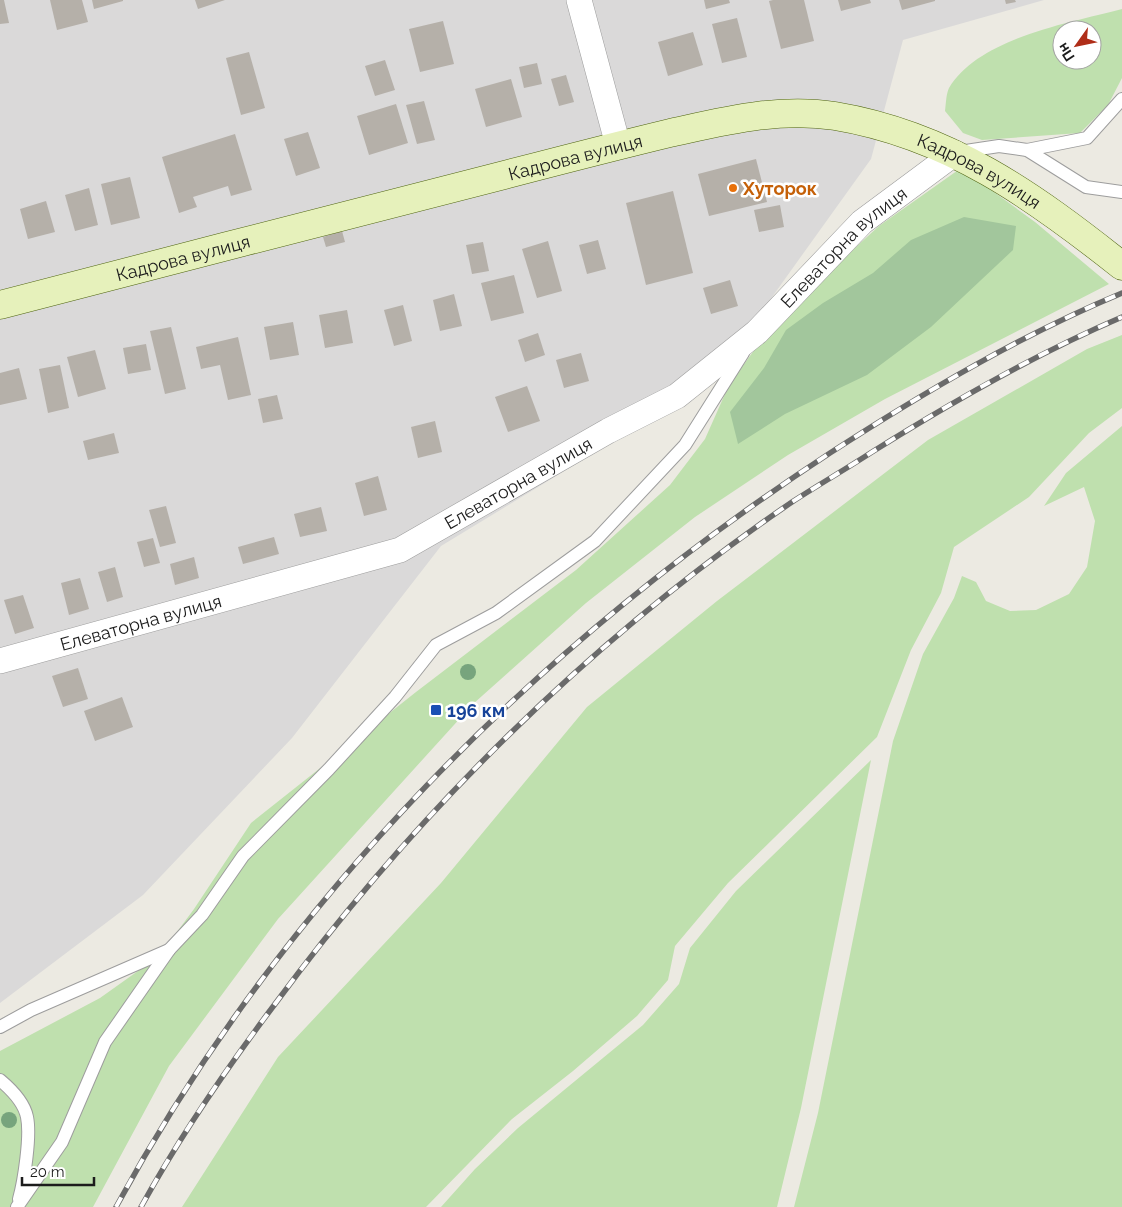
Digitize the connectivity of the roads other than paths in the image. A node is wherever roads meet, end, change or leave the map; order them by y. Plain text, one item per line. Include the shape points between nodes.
1 (579, 0) edge
2 (1122, 99) edge
3 (618, 145) junction
4 (1027, 150) junction
5 (955, 153) junction
6 (1122, 192) edge
7 (1122, 266) edge
8 (0, 305) edge
9 (757, 332) junction
10 (0, 661) edge
11 (169, 950) junction
12 (0, 1027) edge
13 (0, 1080) edge
14 (17, 1207) edge

1 - 3 street
2 - 4 lane via 1087,138
3 - 5 street, Кадрова вулиця via 751,115 794,114 833,116 868,124 915,136
3 - 8 street, Кадрова вулиця
4 - 5 lane via 999,146
4 - 6 lane via 1086,187
5 - 7 street, Кадрова вулиця via 1037,202
5 - 9 street, Елеваторна вулиця via 862,222
9 - 10 street, Елеваторна вулиця via 677,396 608,431 400,550
9 - 11 lane via 685,445 595,541 496,613 436,645 395,697 243,856 202,915
11 - 12 lane via 31,1010
11 - 14 lane via 105,1042 62,1142
13 - 14 lane via 14,1092 27,1117 25,1177

